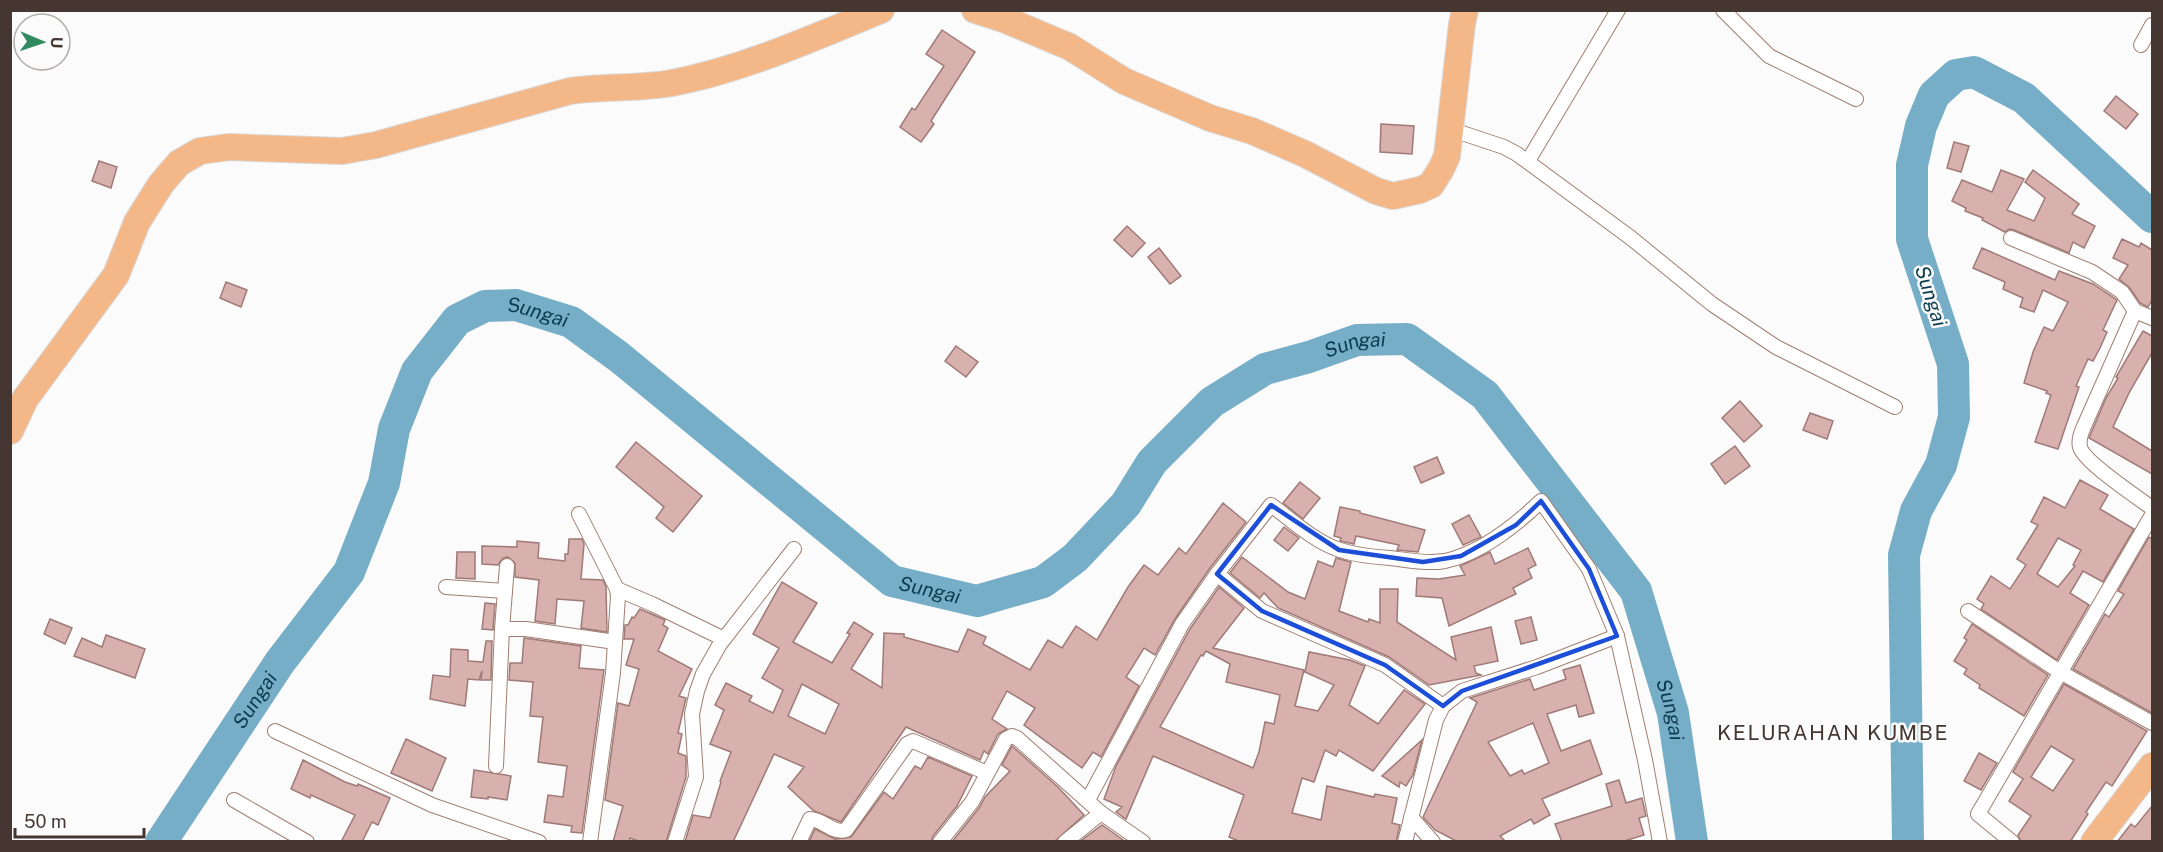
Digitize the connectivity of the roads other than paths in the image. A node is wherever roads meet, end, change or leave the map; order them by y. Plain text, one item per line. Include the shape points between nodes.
1 (881, 10) edge
2 (975, 10) edge
3 (1465, 10) edge
4 (1618, 10) edge
5 (1723, 10) edge
6 (2152, 25) edge
7 (2141, 45) dead end
8 (1856, 99) dead end
9 (1450, 129) junction
10 (1528, 161) junction
11 (2012, 238) dead end
12 (2135, 311) junction
13 (2152, 318) edge
14 (1895, 407) dead end
15 (10, 431) edge
16 (2152, 508) edge
17 (579, 514) dead end
18 (2152, 515) edge
19 (794, 549) dead end
20 (507, 566) dead end
21 (1217, 574) junction
22 (446, 587) dead end
23 (617, 589) junction
24 (505, 591) junction
25 (1968, 611) dead end
26 (502, 628) junction
27 (1617, 636) junction
28 (724, 639) junction
29 (615, 642) junction
30 (2060, 672) junction
31 (1443, 706) junction
32 (2152, 723) edge
33 (275, 731) dead end
34 (495, 766) dead end
35 (2152, 766) edge
36 (987, 773) junction
37 (234, 800) dead end
38 (1088, 800) junction
39 (1101, 813) junction
40 (1411, 817) junction
41 (307, 842) edge
42 (539, 842) edge
43 (590, 842) edge
44 (675, 842) edge
45 (799, 842) edge
46 (940, 842) edge
47 (1065, 842) edge
48 (1143, 842) edge
49 (1404, 842) edge
50 (1433, 842) edge
51 (1660, 842) edge
52 (2012, 842) edge
53 (2094, 842) edge

1 - 15 highway via 709,74 669,83 570,91 376,145 342,151 228,147 200,151 179,163 161,184 136,222 116,275 25,399
2 - 9 highway via 1070,47 1124,81 1305,154 1393,196 1431,185 1447,156
3 - 9 highway
4 - 10 street
5 - 8 street via 1769,56
6 - 7 street
9 - 10 street via 1504,147
10 - 14 street via 1712,303 1776,346
11 - 12 street via 2092,272 2122,292
12 - 13 street
12 - 16 street via 2085,424 2080,449
17 - 23 street
18 - 30 street
19 - 28 street
20 - 24 street
21 - 27 street via 1271,506 1339,550 1443,561 1461,556 1516,525 1541,501 1589,569
21 - 31 street via 1262,611 1385,665
21 - 38 street via 1182,624
22 - 24 street
23 - 28 street
23 - 29 street
24 - 26 street
25 - 30 street
26 - 29 street
26 - 34 street
27 - 31 street via 1537,668 1462,691
27 - 51 street
28 - 44 street via 708,662 697,691 692,714 696,777
29 - 43 street
30 - 32 street
30 - 52 street via 1978,814
31 - 40 street
33 - 42 street via 432,806
35 - 53 highway
36 - 38 street via 1006,739 1012,736
36 - 45 street via 913,741 846,830 836,831 810,819
36 - 46 street via 972,802
37 - 41 street
38 - 39 street
39 - 47 street
39 - 48 street
40 - 49 street
40 - 50 street

